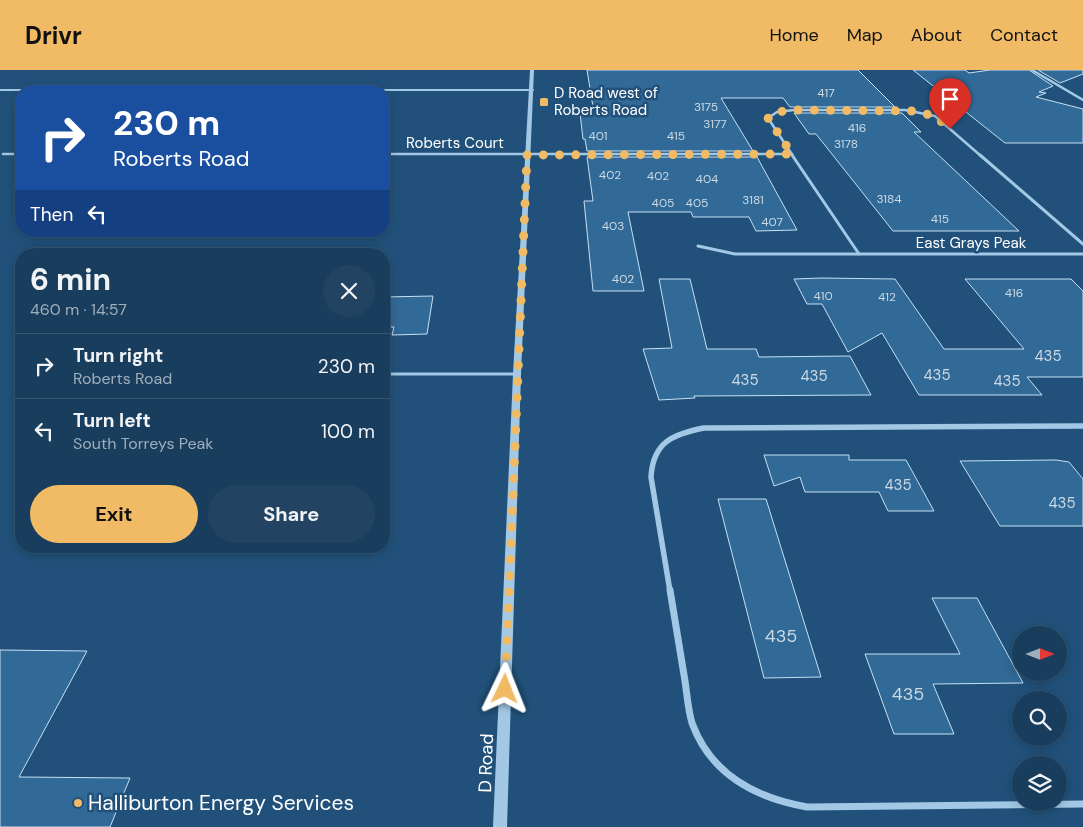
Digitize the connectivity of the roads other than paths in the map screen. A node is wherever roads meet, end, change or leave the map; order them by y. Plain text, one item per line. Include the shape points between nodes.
1 (532, 70) edge
2 (1032, 70) edge
3 (0, 90) edge
4 (15, 90) edge
5 (390, 90) edge
6 (533, 90) junction
7 (1083, 100) edge
8 (3, 154) dead end
9 (15, 154) edge
10 (390, 154) edge
11 (792, 154) junction
12 (527, 155) junction
13 (1083, 244) edge
14 (698, 246) dead end
15 (859, 254) junction
16 (1083, 254) edge
17 (390, 374) edge
18 (517, 374) junction
19 (1083, 426) edge
20 (1083, 804) edge
21 (500, 827) edge

1 - 6 street, D Road
2 - 7 street
3 - 4 lane
5 - 6 lane
6 - 12 street, D Road
8 - 9 street
10 - 12 street, Roberts Court
11 - 12 street, Roberts Court
11 - 13 street via 768,118 773,113 794,110 904,110 935,116
11 - 15 street
12 - 18 street, D Road
14 - 15 street, East Grays Peak via 735,254
15 - 16 street, East Grays Peak
17 - 18 lane
18 - 21 street, D Road
19 - 20 street via 704,428 675,436 663,444 651,465 692,722 715,763 735,780 782,804 807,807

